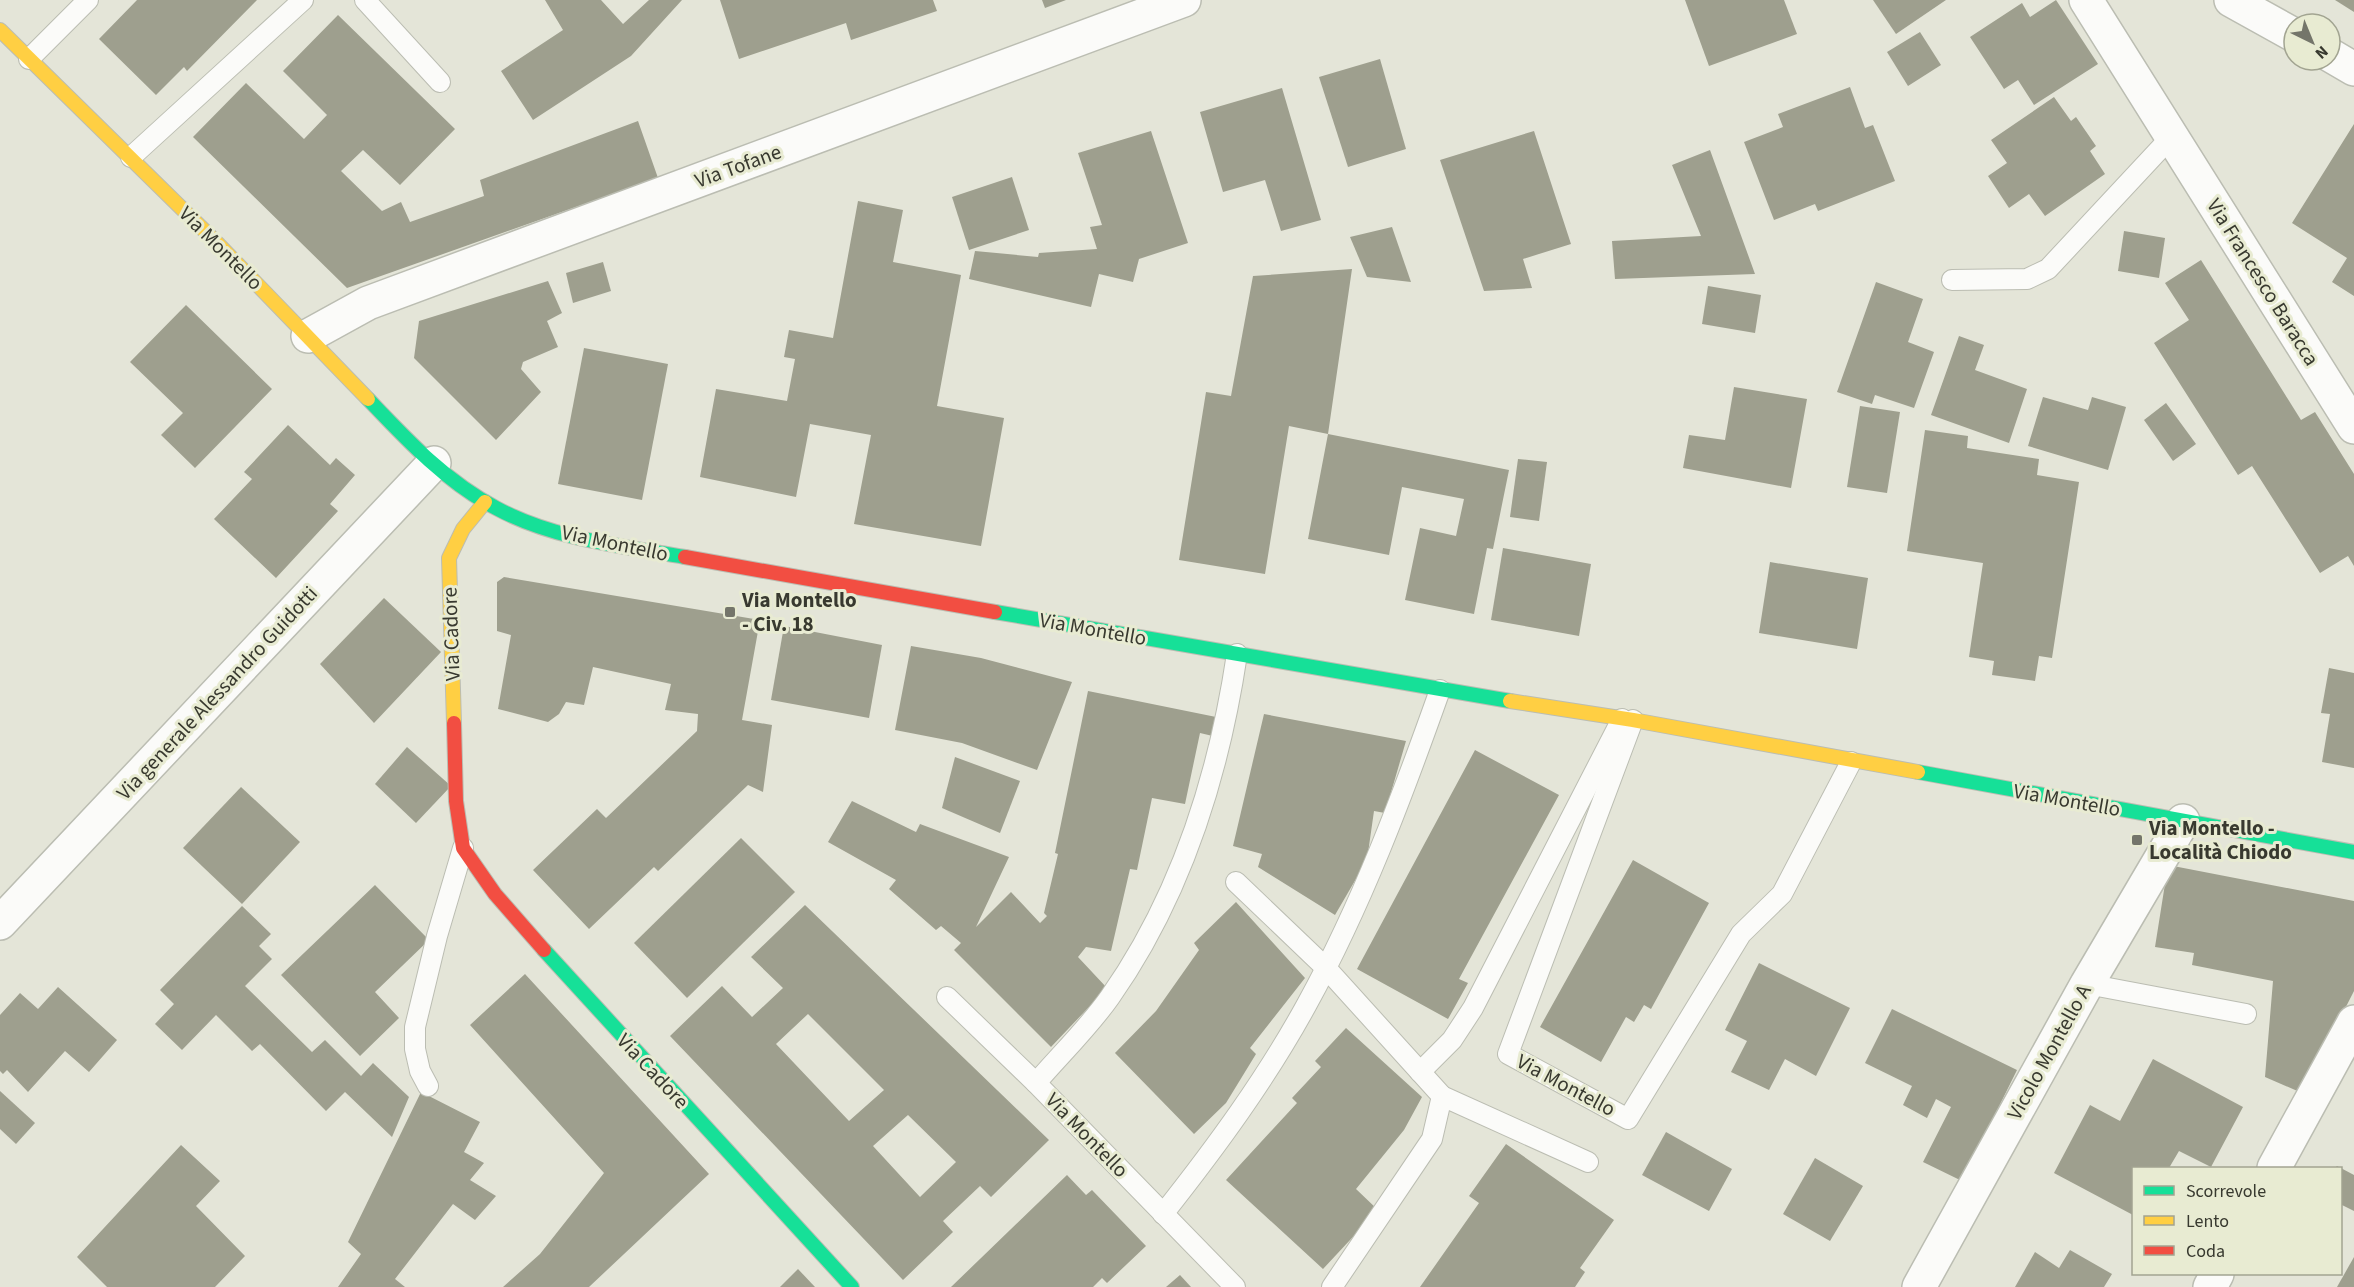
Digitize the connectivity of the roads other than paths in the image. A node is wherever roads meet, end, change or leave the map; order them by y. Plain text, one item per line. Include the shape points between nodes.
1 (88, 0) edge
2 (303, 0) edge
3 (365, 0) edge
4 (2085, 0) edge
5 (2231, 0) edge
6 (1175, 2) edge
7 (2282, 28) edge
8 (0, 30) edge
9 (29, 59) junction
10 (440, 82) dead end
11 (2172, 136) junction
12 (131, 157) junction
13 (1952, 280) dead end
14 (308, 336) junction
15 (2354, 427) edge
16 (434, 463) junction
17 (485, 502) junction
18 (1237, 654) junction
19 (1440, 690) junction
20 (1628, 719) junction
21 (1851, 762) junction
22 (2183, 820) junction
23 (463, 848) junction
24 (2354, 852) edge
25 (1236, 882) dead end
26 (0, 923) edge
27 (1326, 968) junction
28 (2087, 984) junction
29 (947, 997) dead end
30 (2246, 1014) dead end
31 (2354, 1022) edge
32 (1420, 1072) junction
33 (1036, 1083) junction
34 (428, 1086) dead end
35 (1442, 1096) junction
36 (1588, 1162) dead end
37 (2275, 1167) edge
38 (1163, 1214) junction
39 (852, 1287) edge
40 (1235, 1287) edge
41 (1332, 1287) edge
42 (1919, 1287) edge

1 - 9 lane
2 - 12 lane
3 - 10 lane
4 - 11 street, Via Francesco Baracca
5 - 7 street
6 - 14 street, Via Tofane via 368,303
8 - 9 street, Via Montello
9 - 12 street, Via Montello
11 - 13 lane via 2048,269 2027,279
11 - 15 street, Via Francesco Baracca
12 - 14 street, Via Montello
14 - 16 street, Via Montello
16 - 17 street, Via Montello
16 - 26 street, Via generale Alessandro Guidotti
17 - 18 street, Via Montello via 543,528 600,542
17 - 23 street, Via Cadore via 463,529 449,558 456,801
18 - 19 street, Via Montello
18 - 33 lane, Via Montello via 1216,758 1185,855 1160,913 1109,999
19 - 20 street, Via Montello
19 - 27 lane via 1401,801
20 - 21 street, Via Montello
20 - 21 lane, Via Montello via 1508,1054 1628,1119 1741,933 1782,894
20 - 32 lane via 1473,1008 1452,1040
21 - 22 street, Via Montello
22 - 24 street, Via Montello
22 - 28 street, Vicolo Montello A
23 - 34 lane, Via Cadore via 415,1027 418,1060
23 - 39 street, Via Cadore via 495,894 569,979
25 - 27 lane
27 - 32 lane
27 - 38 lane via 1247,1102
28 - 30 lane
28 - 42 street, Vicolo Montello A
29 - 33 lane, Via Montello
31 - 37 street
32 - 35 lane
33 - 38 lane, Via Montello
35 - 36 lane
35 - 41 lane via 1432,1139
38 - 40 lane, Via Montello

